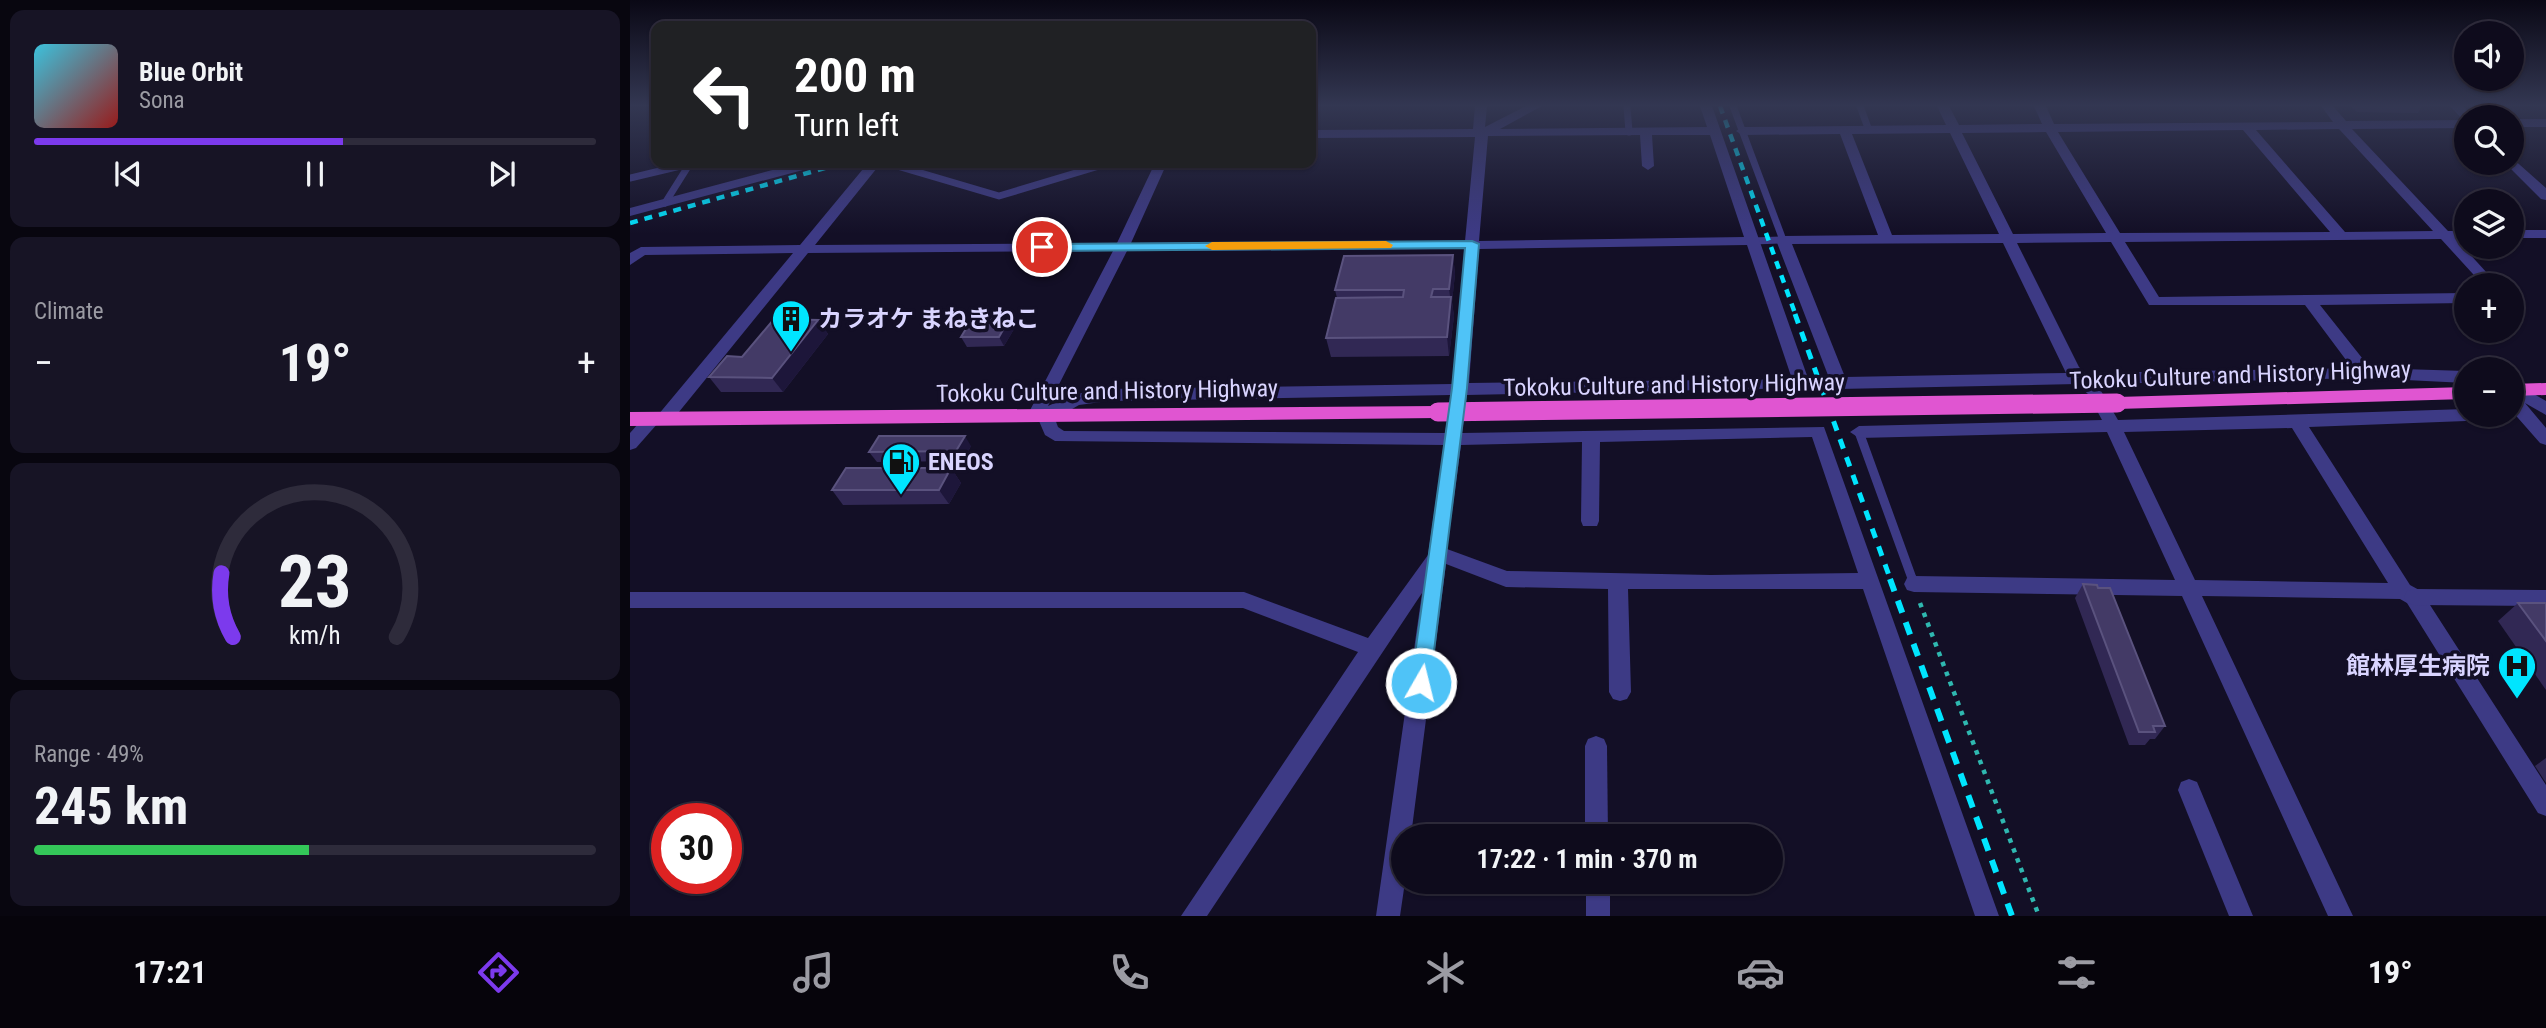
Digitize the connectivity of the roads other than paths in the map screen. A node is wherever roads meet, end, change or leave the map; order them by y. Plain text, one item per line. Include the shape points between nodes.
1 (1481, 149) edge
2 (1647, 149) edge
3 (1720, 149) edge
4 (1749, 149) edge
5 (1852, 149) edge
6 (1964, 149) edge
7 (2063, 149) edge
8 (2266, 149) edge
9 (2364, 149) edge
10 (1648, 166) dead end
11 (669, 168) edge
12 (687, 168) edge
13 (794, 168) edge
14 (871, 168) edge
15 (904, 168) edge
16 (1092, 168) edge
17 (1159, 168) edge
18 (2524, 174) edge
19 (630, 178) edge
20 (2546, 196) edge
21 (664, 203) junction
22 (630, 212) edge
23 (2524, 234) edge
24 (2546, 234) edge
25 (2443, 235) junction
26 (2454, 235) edge
27 (2341, 236) junction
28 (2117, 239) junction
29 (1783, 240) junction
30 (1887, 240) junction
31 (2008, 240) junction
32 (1753, 241) junction
33 (1472, 244) junction
34 (1121, 247) junction
35 (804, 249) junction
36 (630, 261) edge
37 (2479, 273) edge
38 (2454, 298) edge
39 (2309, 300) junction
40 (2365, 373) junction
41 (2454, 377) edge
42 (2083, 378) junction
43 (1889, 382) junction
44 (1751, 384) junction
45 (1460, 388) junction
46 (2546, 389) edge
47 (2524, 390) edge
48 (2454, 393) edge
49 (2524, 397) edge
50 (2546, 409) edge
51 (2524, 414) edge
52 (2454, 415) edge
53 (1040, 416) junction
54 (630, 419) edge
55 (658, 419) junction
56 (2297, 422) junction
57 (2113, 426) junction
58 (1906, 430) junction
59 (1760, 431) junction
60 (1859, 432) joint
61 (1591, 435) junction
62 (1452, 439) junction
63 (2546, 439) edge
64 (630, 444) edge
65 (1590, 521) dead end
66 (1439, 554) junction
67 (1618, 581) junction
68 (1871, 581) junction
69 (1914, 584) joint
70 (2188, 587) junction
71 (2409, 594) junction
72 (2546, 598) edge
73 (630, 600) edge
74 (1372, 648) junction
75 (1620, 692) dead end
76 (1596, 746) dead end
77 (2189, 790) dead end
78 (2546, 805) edge
79 (1597, 824) edge
80 (1598, 894) edge
81 (1193, 916) edge
82 (1388, 916) edge
83 (1598, 916) edge
84 (1987, 916) edge
85 (2241, 916) edge
86 (2341, 916) edge

1 - 33 street
2 - 10 street
3 - 32 street
4 - 29 lane
5 - 30 street
6 - 31 street
7 - 28 street
8 - 27 street
9 - 25 street
11 - 19 lane
12 - 21 lane
13 - 21 street
14 - 35 street
15 - 16 lane via 999,196
17 - 34 street
18 - 20 street
21 - 22 street
23 - 24 street
25 - 26 street
25 - 27 street
25 - 37 street
27 - 28 street
28 - 31 street
28 - 39 street via 2154,302
29 - 30 street
29 - 32 lane
29 - 43 street via 1839,383
30 - 31 street
31 - 42 street via 2072,370
32 - 33 street
32 - 44 street via 1802,384
33 - 34 street
33 - 45 street
34 - 35 street
34 - 53 street
35 - 36 street via 642,251
35 - 55 street
38 - 39 street
39 - 40 street
40 - 41 street
40 - 42 street
42 - 43 street
42 - 57 street
43 - 58 street
44 - 45 street
44 - 59 street
45 - 53 street via 1131,394 1080,398
45 - 62 street
46 - 47 highway
48 - 53 highway, Tokoku Culture and History Highway, bridge via 2117,403
49 - 50 street
51 - 63 street
52 - 56 street
53 - 55 highway, Tokoku Culture and History Highway
53 - 62 street via 1061,436
54 - 55 highway, Tokoku Culture and History Highway
55 - 64 street
56 - 57 street
56 - 71 street
57 - 58 street
57 - 70 street
58 - 60 street
59 - 61 street
59 - 68 street via 1818,431
60 - 69 lane
61 - 62 street
61 - 65 street
62 - 66 street
66 - 67 street via 1506,579
66 - 74 street
66 - 82 street
67 - 68 street
67 - 75 street
68 - 84 street
69 - 70 street
70 - 71 street
70 - 86 street
71 - 72 street
71 - 78 street
73 - 74 street via 1244,600
74 - 81 street
76 - 79 street
77 - 85 street
80 - 83 street

